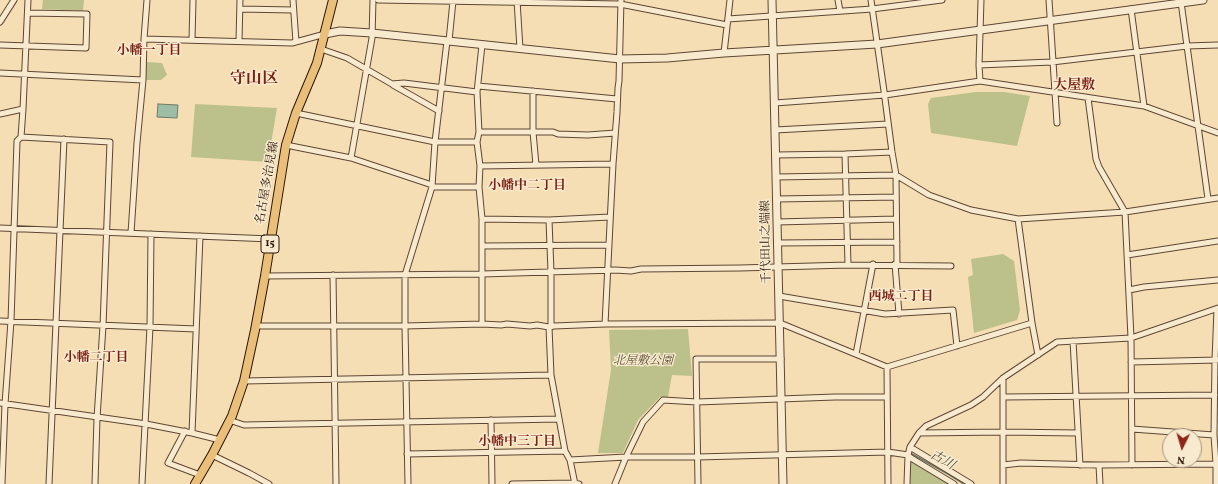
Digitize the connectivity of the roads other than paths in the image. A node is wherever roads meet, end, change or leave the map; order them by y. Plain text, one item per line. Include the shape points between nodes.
1 (14, 0) edge
2 (28, 0) edge
3 (146, 0) edge
4 (194, 0) edge
5 (240, 0) edge
6 (293, 0) edge
7 (333, 0) edge
8 (373, 0) edge
9 (378, 0) edge
10 (442, 0) edge
11 (730, 0) edge
12 (772, 0) edge
13 (838, 0) edge
14 (871, 0) edge
15 (942, 0) edge
16 (981, 0) edge
17 (1049, 0) edge
18 (1203, 0) edge
19 (453, 1) junction
20 (517, 1) edge
21 (621, 2) edge
22 (1181, 2) junction
23 (240, 8) junction
24 (872, 9) junction
25 (1131, 9) junction
26 (293, 10) junction
27 (840, 11) junction
28 (28, 13) junction
29 (773, 16) junction
30 (728, 19) junction
31 (1050, 20) junction
32 (0, 22) edge
33 (727, 25) junction
34 (981, 29) junction
35 (325, 34) junction
36 (372, 34) junction
37 (144, 39) junction
38 (192, 40) junction
39 (239, 41) junction
40 (448, 41) junction
41 (296, 42) junction
42 (877, 44) junction
43 (0, 45) edge
44 (482, 45) junction
45 (1218, 45) edge
46 (26, 46) junction
47 (1187, 46) junction
48 (520, 49) junction
49 (320, 50) junction
50 (774, 51) junction
51 (1137, 52) junction
52 (724, 53) junction
53 (620, 59) junction
54 (1052, 62) junction
55 (979, 65) junction
56 (366, 69) junction
57 (0, 72) edge
58 (25, 74) junction
59 (143, 80) junction
60 (980, 81) junction
61 (392, 84) junction
62 (441, 87) junction
63 (478, 89) junction
64 (533, 91) junction
65 (1054, 93) junction
66 (885, 95) junction
67 (1088, 98) junction
68 (617, 99) junction
69 (775, 103) junction
70 (1144, 106) junction
71 (23, 109) junction
72 (439, 111) junction
73 (296, 113) junction
74 (0, 114) edge
75 (1057, 123) dead end
76 (888, 124) junction
77 (356, 125) junction
78 (1198, 126) junction
79 (775, 130) junction
80 (479, 132) junction
81 (533, 132) junction
82 (615, 133) junction
83 (1218, 133) edge
84 (21, 137) junction
85 (64, 139) junction
86 (435, 142) junction
87 (477, 142) junction
88 (286, 145) junction
89 (892, 152) junction
90 (845, 154) junction
91 (776, 155) junction
92 (351, 158) junction
93 (613, 164) junction
94 (536, 165) junction
95 (480, 166) junction
96 (896, 174) junction
97 (846, 176) junction
98 (776, 177) junction
99 (432, 186) junction
100 (479, 187) junction
101 (896, 197) junction
102 (846, 198) junction
103 (1218, 198) edge
104 (777, 199) junction
105 (1208, 199) junction
106 (1125, 212) junction
107 (610, 217) junction
108 (482, 219) junction
109 (896, 219) junction
110 (1018, 219) junction
111 (549, 220) junction
112 (847, 221) junction
113 (777, 222) junction
114 (0, 228) edge
115 (14, 228) junction
116 (60, 230) junction
117 (106, 232) junction
118 (131, 233) junction
119 (152, 234) junction
120 (200, 236) junction
121 (271, 239) junction
122 (1218, 241) edge
123 (896, 242) junction
124 (848, 243) junction
125 (778, 244) junction
126 (609, 245) junction
127 (482, 246) junction
128 (550, 246) junction
129 (1127, 255) junction
130 (873, 264) junction
131 (896, 264) junction
132 (848, 265) junction
133 (951, 266) dead end
134 (778, 267) junction
135 (608, 271) junction
136 (551, 272) junction
137 (482, 274) junction
138 (333, 275) junction
139 (405, 275) junction
140 (265, 276) junction
141 (1218, 280) edge
142 (1128, 290) junction
143 (779, 296) junction
144 (1218, 309) edge
145 (865, 310) junction
146 (899, 314) junction
147 (1217, 318) edge
148 (0, 321) edge
149 (10, 321) junction
150 (56, 323) junction
151 (780, 323) junction
152 (1032, 323) junction
153 (482, 324) junction
154 (605, 324) junction
155 (103, 326) junction
156 (256, 326) junction
157 (333, 326) junction
158 (405, 326) junction
159 (150, 327) junction
160 (550, 327) junction
161 (196, 329) junction
162 (1131, 338) junction
163 (1073, 341) junction
164 (957, 346) junction
165 (856, 354) junction
166 (1038, 354) junction
167 (780, 359) junction
168 (1216, 360) edge
169 (1131, 362) junction
170 (887, 367) junction
171 (551, 375) junction
172 (406, 378) junction
173 (1003, 378) junction
174 (334, 379) junction
175 (244, 381) junction
176 (1214, 395) junction
177 (887, 396) junction
178 (1076, 396) junction
179 (1132, 396) junction
180 (1003, 397) junction
181 (782, 399) junction
182 (697, 402) junction
183 (2, 403) edge
184 (52, 410) junction
185 (1216, 412) edge
186 (97, 418) junction
187 (559, 419) junction
188 (229, 420) junction
189 (491, 420) junction
190 (406, 423) junction
191 (146, 424) junction
192 (335, 424) junction
193 (1132, 429) junction
194 (185, 431) junction
195 (1003, 432) junction
196 (192, 433) junction
197 (919, 433) junction
198 (1078, 433) junction
199 (1214, 435) junction
200 (220, 440) junction
201 (910, 447) junction
202 (565, 451) junction
203 (491, 452) junction
204 (888, 452) junction
205 (407, 454) junction
206 (908, 454) junction
207 (212, 455) junction
208 (783, 456) junction
209 (626, 457) junction
210 (697, 458) junction
211 (570, 460) junction
212 (1217, 464) edge
213 (1003, 465) junction
214 (1080, 465) junction
215 (1099, 465) junction
216 (1132, 465) junction
217 (200, 475) junction
218 (2, 484) edge
219 (49, 484) edge
220 (95, 484) edge
221 (142, 484) edge
222 (195, 484) edge
223 (269, 484) edge
224 (336, 484) edge
225 (408, 484) edge
226 (492, 484) edge
227 (512, 484) edge
228 (576, 484) edge
229 (616, 484) edge
230 (698, 484) edge
231 (783, 484) edge
232 (888, 484) edge
233 (907, 484) edge
234 (954, 484) edge
235 (971, 484) edge
236 (1004, 484) edge
237 (1100, 484) edge
238 (1216, 484) edge

1 - 32 street
2 - 28 street
3 - 37 street
4 - 38 street
5 - 23 street
6 - 26 street
7 - 35 main road, 名古屋多治見線 / 15
8 - 36 street
9 - 10 street
10 - 19 street
11 - 30 street
12 - 29 street, 千代田山之端線
13 - 27 street
14 - 24 street
15 - 24 street
16 - 34 street
17 - 31 street
18 - 22 street
19 - 20 street
19 - 40 street
20 - 21 street
20 - 48 street
21 - 33 street
21 - 53 street
22 - 25 street
22 - 47 street
23 - 26 street
23 - 39 street
24 - 27 street
24 - 42 street
25 - 31 street
25 - 51 street
26 - 41 street
27 - 29 street
28 - 46 street
28 - 46 street via 87,14 86,48
29 - 30 street
29 - 50 street, 千代田山之端線
30 - 33 street
31 - 34 street
31 - 54 street
33 - 52 street
34 - 42 street
34 - 55 street
35 - 36 street via 340,31
35 - 41 street
35 - 49 main road, 名古屋多治見線 / 15
36 - 40 street
36 - 56 street
37 - 38 street
37 - 59 street
38 - 39 street
39 - 41 street
40 - 44 street
40 - 62 street
42 - 50 street
42 - 66 street
43 - 46 street
44 - 48 street
44 - 63 street
45 - 47 street
46 - 58 street
47 - 51 street
47 - 78 street
48 - 53 street
49 - 56 street via 348,58
49 - 73 main road, 名古屋多治見線 / 15
50 - 52 street
50 - 69 street, 千代田山之端線
51 - 54 street
51 - 70 street
52 - 53 street
53 - 68 street
54 - 55 street
54 - 65 street
55 - 60 street
56 - 61 street
56 - 77 street
57 - 58 street
58 - 59 street
58 - 71 street
59 - 118 street
60 - 65 street
60 - 66 street
61 - 62 street
61 - 72 street
62 - 63 street
62 - 72 street
63 - 64 street
63 - 80 street
64 - 68 street
64 - 81 street
65 - 67 street
65 - 75 street
66 - 69 street
66 - 76 street
67 - 70 street
67 - 106 street via 1096,159
68 - 82 street
69 - 79 street, 千代田山之端線
70 - 78 street
71 - 74 street
71 - 84 street
72 - 86 street
73 - 77 street
73 - 88 main road, 名古屋多治見線 / 15
76 - 79 street
76 - 89 street
77 - 86 street
77 - 92 street
78 - 83 street
78 - 105 street
79 - 91 street, 千代田山之端線
80 - 81 street
80 - 87 street
81 - 82 street via 588,136
81 - 94 street
82 - 93 street
84 - 85 street
84 - 115 street via 17,141
85 - 116 street
85 - 117 street via 110,142
86 - 87 street
86 - 99 street
87 - 95 street
88 - 92 street
88 - 121 main road, 名古屋多治見線 / 15
89 - 90 street
89 - 96 street
90 - 91 street
90 - 97 street
91 - 98 street, 千代田山之端線
92 - 99 street
93 - 94 street
93 - 107 street
94 - 95 street
95 - 100 street
96 - 97 street
96 - 101 street
96 - 110 street via 929,196 971,210
97 - 98 street
97 - 102 street
98 - 104 street, 千代田山之端線
99 - 100 street
99 - 139 street
100 - 108 street
101 - 102 street
101 - 109 street
102 - 104 street
102 - 112 street
103 - 105 street
104 - 113 street, 千代田山之端線
105 - 106 street
106 - 110 street
106 - 129 street
107 - 111 street
107 - 126 street
108 - 111 street
108 - 127 street
109 - 112 street
109 - 123 street
110 - 152 street
111 - 128 street
112 - 113 street
112 - 124 street
113 - 125 street, 千代田山之端線
114 - 115 street
115 - 116 street
115 - 149 street
116 - 117 street
116 - 150 street
117 - 118 street
117 - 155 street
118 - 119 street
119 - 120 street
119 - 159 street
120 - 121 street
120 - 161 street
121 - 140 main road, 名古屋多治見線 / 15
122 - 129 street
123 - 124 street
123 - 131 street
124 - 125 street
124 - 132 street
125 - 134 street, 千代田山之端線
126 - 128 street
126 - 135 street
127 - 128 street
127 - 137 street
128 - 136 street
129 - 142 street
130 - 131 street
130 - 132 street
130 - 145 street
131 - 133 street
131 - 146 street
132 - 134 street
134 - 135 street
134 - 143 street, 千代田山之端線
135 - 136 street
135 - 154 street
136 - 137 street
136 - 160 street
137 - 139 street
137 - 153 street
138 - 139 street
138 - 140 street
138 - 157 street
139 - 158 street
140 - 156 main road, 名古屋多治見線 / 15
141 - 142 street
142 - 162 street
143 - 145 street
143 - 151 street, 千代田山之端線
144 - 147 street
144 - 162 street
145 - 146 street
145 - 165 street
146 - 164 street via 953,310
147 - 168 street
148 - 149 street
149 - 150 street
149 - 183 street
150 - 155 street
150 - 184 street
151 - 154 street
151 - 165 street
151 - 167 street, 千代田山之端線
152 - 164 street
152 - 166 street
153 - 158 street
153 - 160 street
154 - 160 street
155 - 159 street
155 - 186 street
156 - 157 street
156 - 175 main road, 名古屋多治見線 / 15
157 - 158 street
157 - 174 street
158 - 172 street
159 - 161 street
159 - 191 street
160 - 171 street
161 - 196 street
162 - 163 street
162 - 169 street
163 - 166 street via 1057,342
163 - 178 street
164 - 170 street
165 - 170 street
166 - 173 street
167 - 181 street, 千代田山之端線
167 - 182 street via 696,359
168 - 169 street
168 - 176 street
169 - 179 street
170 - 177 street
171 - 172 street
171 - 187 street
172 - 174 street
172 - 190 street
173 - 180 street
173 - 197 street via 971,405 926,426
174 - 175 street
174 - 192 street
175 - 188 main road, 名古屋多治見線 / 15
176 - 179 street
176 - 185 street
177 - 181 street
177 - 204 street
178 - 179 street
178 - 180 street
178 - 198 street
179 - 193 street
180 - 195 street
181 - 182 street
181 - 208 street, 千代田山之端線
182 - 209 street via 663,400 643,422
182 - 210 street
183 - 184 street
183 - 218 street
184 - 186 street
184 - 219 street
185 - 199 street
186 - 191 street
186 - 220 street
187 - 189 street
187 - 202 street
188 - 192 street via 244,425
188 - 200 main road, 名古屋多治見線 / 15
189 - 190 street
189 - 203 street
190 - 192 street
190 - 205 street
191 - 194 street
191 - 221 street
192 - 224 street
193 - 199 street
193 - 216 street
194 - 196 street
194 - 217 street via 168,463
195 - 197 street
195 - 198 street
195 - 213 street
196 - 200 street
197 - 201 street
198 - 214 street
199 - 212 street
200 - 207 main road, 名古屋多治見線 / 15
201 - 206 street
201 - 235 street
202 - 203 street
202 - 211 street
203 - 205 street
203 - 226 street
204 - 206 street
204 - 208 street
204 - 232 street
205 - 225 street
206 - 233 street
206 - 234 street
207 - 217 main road, 名古屋多治見線 / 15
207 - 223 street
208 - 210 street
208 - 231 street, 千代田山之端線
209 - 210 street
209 - 211 street
209 - 229 street
210 - 230 street
211 - 228 street
212 - 216 street
212 - 238 street
213 - 214 street
213 - 236 street
214 - 215 street
215 - 216 street
215 - 237 street
217 - 222 main road, 名古屋多治見線 / 15
227 - 228 street

